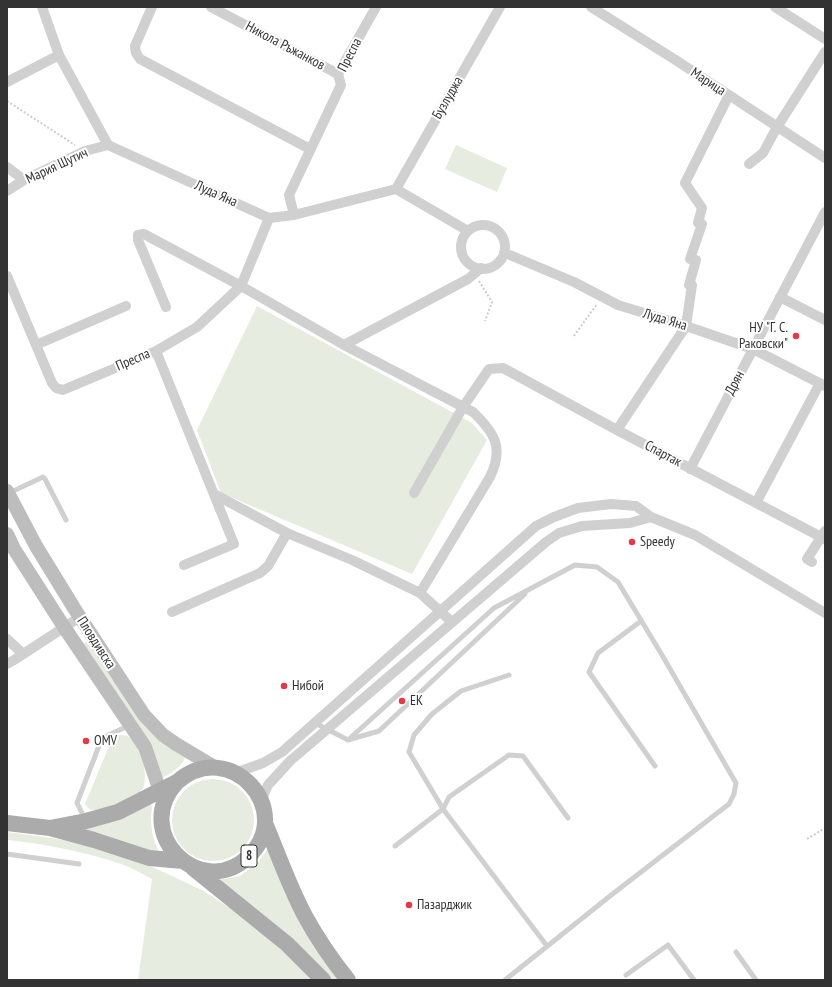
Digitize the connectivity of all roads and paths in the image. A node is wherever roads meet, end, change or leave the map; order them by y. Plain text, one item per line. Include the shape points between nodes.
1 (42, 7) edge
2 (152, 7) edge
3 (211, 7) edge
4 (376, 7) edge
5 (500, 7) edge
6 (591, 7) edge
7 (775, 7) edge
8 (825, 39) edge
9 (825, 52) edge
10 (59, 55) junction
11 (338, 74) junction
12 (7, 82) edge
13 (729, 95) junction
14 (7, 101) edge
15 (777, 126) junction
16 (108, 145) junction
17 (310, 149) junction
18 (84, 151) junction
19 (825, 158) edge
20 (749, 164) dead end
21 (7, 167) edge
22 (24, 180) junction
23 (396, 189) junction
24 (7, 191) edge
25 (825, 212) edge
26 (294, 215) junction
27 (269, 218) junction
28 (468, 231) junction
29 (505, 253) junction
30 (478, 271) junction
31 (7, 276) edge
32 (241, 286) junction
33 (602, 296) junction
34 (780, 297) junction
35 (126, 306) dead end
36 (166, 307) dead end
37 (825, 320) edge
38 (485, 321) dead end
39 (686, 326) junction
40 (574, 336) dead end
41 (36, 345) junction
42 (344, 346) junction
43 (753, 349) junction
44 (156, 351) junction
45 (823, 384) edge
46 (462, 406) junction
47 (618, 430) junction
48 (690, 469) junction
49 (8, 492) edge
50 (414, 493) dead end
51 (214, 494) junction
52 (756, 503) junction
53 (651, 518) junction
54 (66, 520) dead end
55 (287, 533) junction
56 (7, 534) edge
57 (824, 536) edge
58 (812, 562) dead end
59 (184, 565) dead end
60 (530, 589) junction
61 (420, 593) junction
62 (440, 611) junction
63 (172, 612) dead end
64 (825, 613) edge
65 (80, 617) junction
66 (641, 621) junction
67 (452, 622) junction
68 (64, 627) junction
69 (7, 639) edge
70 (23, 654) junction
71 (7, 664) edge
72 (508, 675) dead end
73 (314, 723) junction
74 (130, 725) junction
75 (328, 730) junction
76 (348, 740) junction
77 (655, 766) dead end
78 (216, 768) junction
79 (235, 773) junction
80 (162, 796) junction
81 (261, 800) junction
82 (443, 809) junction
83 (568, 818) dead end
84 (86, 821) junction
85 (7, 823) edge
86 (265, 823) junction
87 (50, 828) junction
88 (825, 828) edge
89 (807, 839) dead end
90 (394, 846) dead end
91 (7, 854) edge
92 (186, 863) junction
93 (79, 864) dead end
94 (547, 946) junction
95 (736, 952) dead end
96 (626, 975) dead end
97 (323, 980) edge
98 (348, 980) edge
99 (505, 980) edge
100 (694, 980) edge
101 (756, 980) edge

1 - 10 street
2 - 17 street via 135,46 140,59
3 - 11 street, Никола Ръжанков
4 - 11 street, Преспа
5 - 23 street, Бузлуджа
6 - 13 street, Марица
7 - 8 street
9 - 15 street
10 - 12 street
10 - 16 street
11 - 17 street, Преспа via 341,85
13 - 15 street, Марица
13 - 39 street via 685,183 702,208 698,223 702,224 690,259 696,260 689,285 692,285
14 - 18 path
15 - 19 street, Марица
15 - 20 street via 763,153
16 - 18 street, Мария Шутич
16 - 27 street, Луда Яна
17 - 26 street, Преспа via 289,195
18 - 22 street, Мария Шутич
21 - 22 street
22 - 24 street, Мария Шутич
23 - 26 street
23 - 28 street
25 - 34 street, Дрян
26 - 27 street
27 - 32 street, Преспа
28 - 29 street via 478,225 489,225 499,231 505,241
28 - 30 street via 462,239 462,249 465,258
29 - 30 street via 496,265
29 - 33 street, Луда Яна
30 - 38 path via 492,302
30 - 42 street via 468,279
31 - 41 street, Преспа
32 - 36 street via 144,234 138,235
32 - 42 street
32 - 44 street, Преспа via 198,327
33 - 39 street, Луда Яна via 618,305
33 - 40 path
34 - 37 street
34 - 43 street, Дрян
35 - 41 street
39 - 43 street, Луда Яна
39 - 47 street
41 - 44 street, Преспа via 52,383 56,388 63,390
42 - 46 street
43 - 45 street, Луда Яна
43 - 48 street, Дрян
44 - 51 street
45 - 52 street
46 - 47 street, Спартак via 489,369 503,368
46 - 50 street
46 - 61 street via 473,412 491,432 497,451 496,464
47 - 48 street, Спартак
48 - 52 street, Спартак
49 - 54 lane via 43,478
49 - 65 street, Пловдивска via 36,546
51 - 55 street
51 - 59 street via 234,544
52 - 57 street, Спартак
53 - 62 street via 636,506 611,504 578,508 554,517 536,526
53 - 64 street via 695,535
53 - 67 street via 630,523 582,526 559,533
55 - 61 street via 352,560
55 - 63 street via 268,566 260,573
56 - 68 street, Пловдивска
57 - 58 street via 807,559
60 - 66 lane via 575,564 597,567 618,582
60 - 76 lane via 494,608
60 - 76 lane via 380,731
61 - 62 street
62 - 67 street
62 - 73 street
65 - 68 street
65 - 78 street, Пловдивска via 152,724 176,744
66 - 77 lane via 598,653 589,672
66 - 94 lane via 736,784 734,794 729,804
67 - 75 street
68 - 70 street
68 - 74 street, Пловдивска
69 - 70 street
70 - 71 street
72 - 82 lane via 461,691 432,714 414,735 409,752
73 - 75 lane
73 - 79 street via 273,758
74 - 80 street, Пловдивска via 145,747
74 - 84 lane via 102,738 77,803
75 - 76 lane
75 - 81 street via 274,777
78 - 79 main road, 8
78 - 80 main road, 8 via 195,771 182,777
79 - 81 main road, 8 via 251,784
80 - 84 main road, 8
80 - 92 main road, 8 via 164,835 173,852
81 - 86 main road, 8
82 - 83 lane via 449,797 510,755 523,756
82 - 90 lane
82 - 94 lane
84 - 87 main road, 8
85 - 87 main road, 8
86 - 92 main road, 8 via 258,845 248,858 234,866 211,871
86 - 98 main road, 8 via 305,915 319,940
87 - 92 main road, 8 via 149,858
88 - 89 path
91 - 93 lane
92 - 97 main road, 8 via 287,944
94 - 99 lane
95 - 101 lane
96 - 100 lane via 668,945

